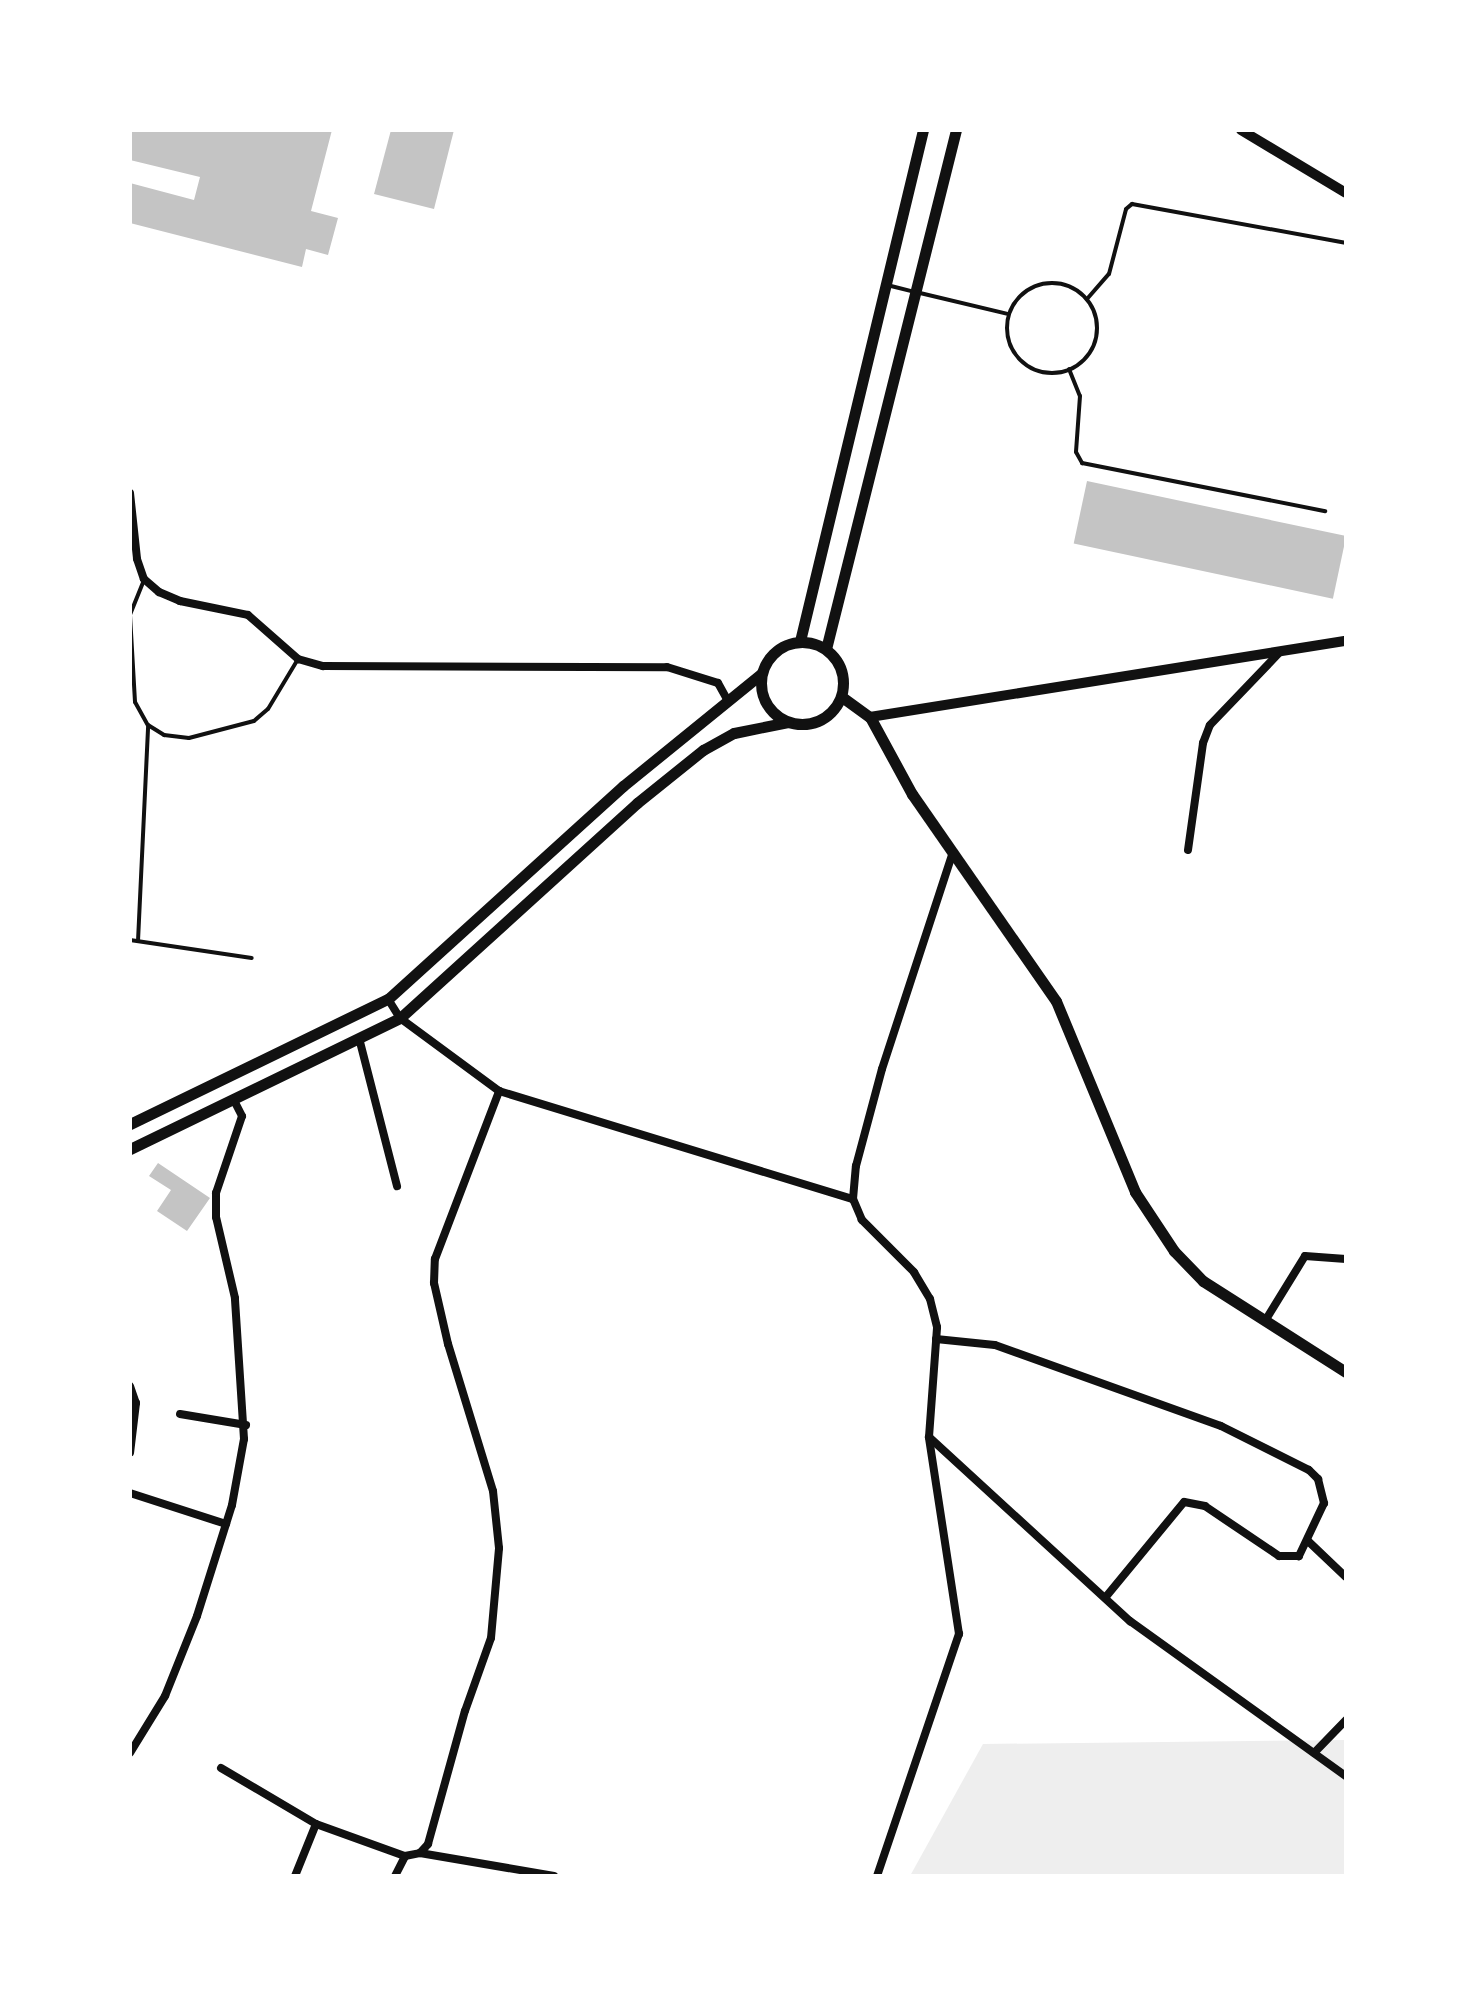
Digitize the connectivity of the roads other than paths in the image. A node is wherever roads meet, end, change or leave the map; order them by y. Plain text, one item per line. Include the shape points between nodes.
1 (924, 130) edge
2 (956, 130) edge
3 (1242, 130) edge
4 (1346, 193) edge
5 (1346, 243) edge
6 (886, 284) junction
7 (916, 292) junction
8 (1087, 299) junction
9 (1009, 314) junction
10 (1069, 369) junction
11 (130, 494) edge
12 (1324, 511) dead end
13 (144, 580) junction
14 (1346, 641) edge
15 (800, 642) junction
16 (826, 649) junction
17 (1280, 652) junction
18 (298, 659) junction
19 (761, 674) junction
20 (842, 698) junction
21 (729, 702) junction
22 (870, 717) junction
23 (788, 722) junction
24 (148, 726) junction
25 (1188, 850) dead end
26 (952, 855) junction
27 (130, 940) edge
28 (138, 942) junction
29 (252, 958) dead end
30 (388, 999) junction
31 (400, 1018) junction
32 (359, 1038) junction
33 (498, 1091) junction
34 (234, 1100) junction
35 (130, 1124) edge
36 (130, 1148) edge
37 (398, 1186) dead end
38 (852, 1200) junction
39 (1346, 1259) edge
40 (1265, 1322) junction
41 (936, 1339) junction
42 (1346, 1372) edge
43 (130, 1386) edge
44 (180, 1414) dead end
45 (246, 1425) junction
46 (929, 1436) junction
47 (130, 1453) edge
48 (130, 1493) edge
49 (226, 1524) junction
50 (1308, 1540) junction
51 (1346, 1577) edge
52 (1105, 1598) junction
53 (1346, 1720) edge
54 (133, 1740) edge
55 (130, 1752) edge
56 (1314, 1753) junction
57 (221, 1768) dead end
58 (1346, 1776) edge
59 (316, 1824) junction
60 (420, 1853) junction
61 (405, 1856) junction
62 (295, 1876) edge
63 (395, 1876) edge
64 (554, 1876) edge
65 (877, 1876) edge

1 - 6 main road
2 - 7 main road
3 - 4 street
5 - 8 lane via 1132,204 1110,274
6 - 7 lane
6 - 15 main road
7 - 9 lane
7 - 16 main road
8 - 9 lane via 1064,284 1037,286
8 - 10 lane via 1098,328 1095,343
9 - 10 lane via 1007,330 1018,358 1045,372
10 - 12 lane via 1080,396 1076,452 1082,463
11 - 13 street
13 - 18 street via 180,601 248,615
13 - 24 lane via 130,615 135,702
14 - 17 street
15 - 16 main road
15 - 19 main road via 775,651
16 - 20 main road via 842,670
17 - 22 street
17 - 25 street via 1210,725
18 - 21 street via 323,666 667,667 718,684
18 - 24 lane via 254,721 188,738
19 - 21 main road
19 - 23 main road via 764,701
20 - 22 main road
20 - 23 main road via 820,721
21 - 30 main road via 622,786
22 - 26 main road
23 - 31 main road via 734,733 703,750
24 - 28 lane
26 - 38 street via 882,1070
26 - 40 main road via 1056,1001 1135,1192 1164,1236 1204,1281
27 - 28 lane
28 - 29 lane
30 - 31 street
30 - 35 main road
31 - 32 main road
31 - 33 street
32 - 34 main road
32 - 37 street
33 - 38 street
33 - 60 street via 442,1238 434,1284 494,1491 495,1613
34 - 36 main road
34 - 45 street via 242,1116 216,1192 216,1217 234,1298
38 - 41 street via 862,1220 914,1272 930,1299
39 - 40 street via 1305,1256
40 - 42 main road
41 - 46 street
41 - 50 street via 977,1340 1010,1350 1221,1426 1309,1470 1324,1503
43 - 47 street via 136,1396
44 - 45 street
45 - 49 street
46 - 52 street
46 - 65 street via 959,1634
48 - 49 street
49 - 54 street via 178,1664
50 - 51 street
50 - 52 street via 1299,1556 1279,1556 1205,1506 1184,1502
52 - 56 street
53 - 56 street
54 - 55 street
56 - 58 street
57 - 59 street
59 - 61 street
59 - 62 street
60 - 61 street
60 - 64 street
61 - 63 street

